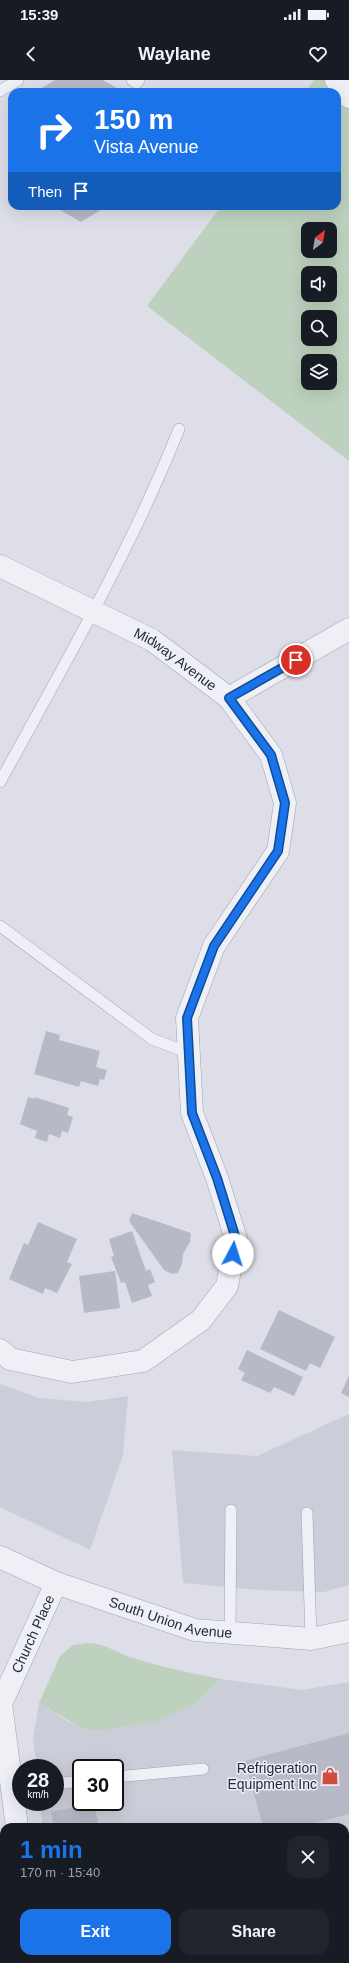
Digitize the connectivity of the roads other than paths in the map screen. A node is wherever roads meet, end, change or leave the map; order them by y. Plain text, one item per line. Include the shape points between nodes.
1 (18, 80) edge
2 (132, 80) edge
3 (139, 80) edge
4 (336, 80) edge
5 (0, 91) edge
6 (349, 98) edge
7 (179, 429) dead end
8 (0, 566) edge
9 (93, 612) junction
10 (349, 629) edge
11 (229, 698) junction
12 (0, 782) edge
13 (0, 926) edge
14 (189, 1053) junction
15 (0, 1350) edge
16 (231, 1510) dead end
17 (307, 1513) dead end
18 (0, 1558) edge
19 (56, 1583) junction
20 (349, 1631) edge
21 (230, 1633) junction
22 (311, 1639) junction
23 (0, 1704) edge
24 (12, 1764) edge
25 (203, 1769) dead end
26 (124, 1776) edge
27 (17, 1811) edge
28 (17, 1823) edge

1 - 5 lane
2 - 3 lane via 137,83
4 - 6 street
7 - 9 lane via 117,567
8 - 9 street, Midway Avenue
9 - 11 street, Midway Avenue via 152,640
9 - 12 lane
10 - 11 street
11 - 14 street, Midway Avenue via 271,755 285,803 278,851 214,946 187,1018
13 - 14 lane via 152,1039
14 - 15 street, Midway Avenue via 192,1113 217,1178 236,1239 227,1286 201,1320 143,1361 72,1372 10,1359
16 - 21 lane
17 - 22 lane
18 - 19 street, South Union Avenue
19 - 21 street, South Union Avenue via 195,1630
19 - 23 street, Church Place
20 - 22 street, South Union Avenue
21 - 22 street, South Union Avenue
23 - 24 street, Church Place
25 - 26 lane
27 - 28 street, Church Place

